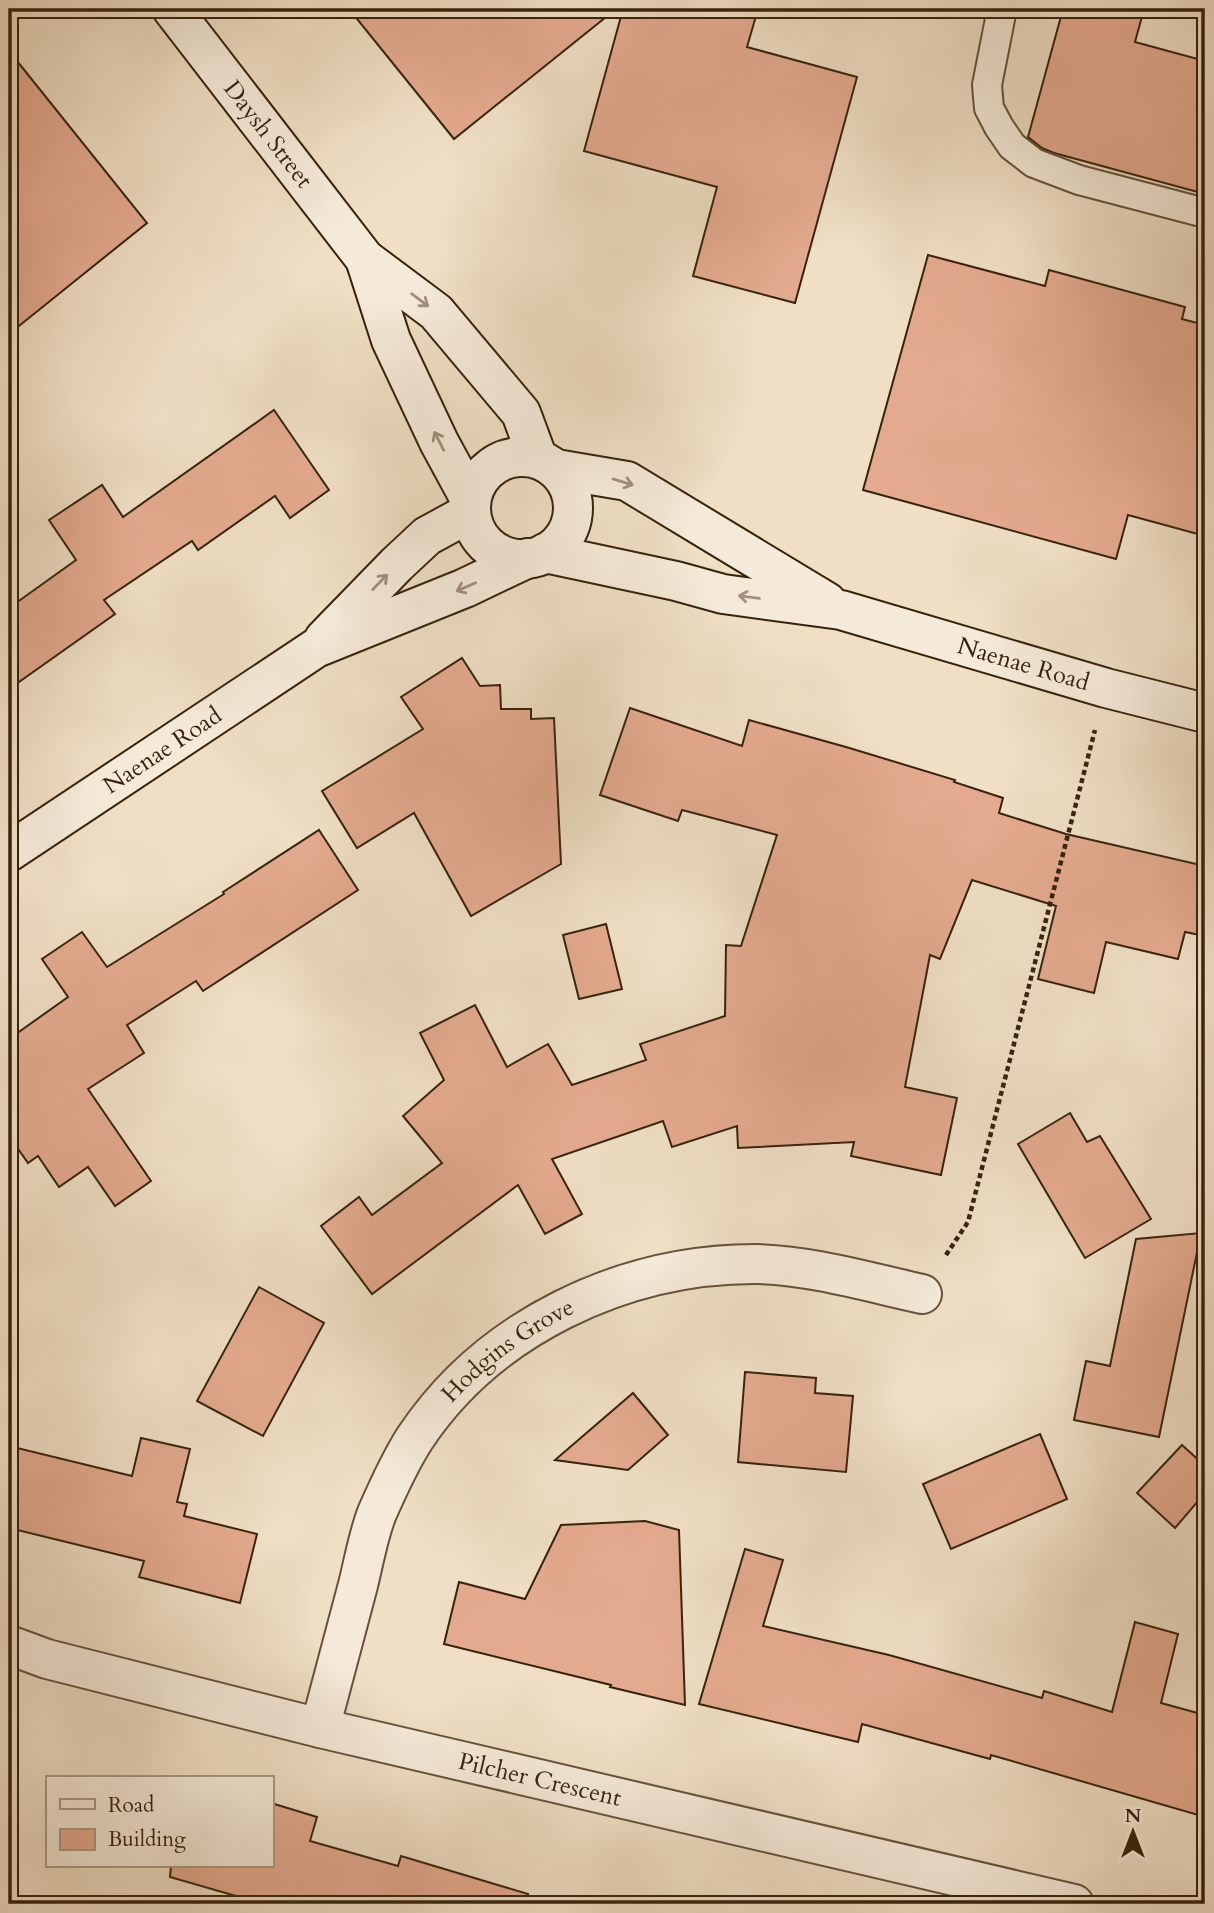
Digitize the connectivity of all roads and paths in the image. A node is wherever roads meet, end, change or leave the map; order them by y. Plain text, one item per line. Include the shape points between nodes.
1 (172, 9) edge
2 (1002, 9) edge
3 (1205, 213) edge
4 (365, 259) junction
5 (547, 465) junction
6 (471, 507) junction
7 (536, 556) junction
8 (841, 610) junction
9 (316, 648) junction
10 (1107, 688) junction
11 (1205, 713) edge
12 (9, 852) edge
13 (922, 1294) joint
14 (9, 1645) edge
15 (320, 1728) junction
16 (1074, 1904) edge

1 - 4 main road, Daysh Street
2 - 3 lane via 986,85 989,108 1012,146 1034,163 1079,180
4 -> 5 main road, Daysh Street via 436,312 521,413
6 -> 4 main road, Daysh Street via 391,340
5 - 6 main road via 523,457 495,464 479,481
5 - 7 main road via 566,482 572,515 559,544
5 -> 8 main road, Naenae Road via 627,481
6 - 7 main road via 475,528 496,552
9 -> 6 main road, Naenae Road via 427,536
8 -> 7 main road, Naenae Road via 723,594
7 -> 9 main road, Naenae Road
8 - 10 main road, Naenae Road
9 - 12 main road, Naenae Road
10 - 11 main road, Naenae Road
10 - 13 path via 968,1222
13 - 15 main road, Hodgins Grove via 820,1271 756,1264 704,1268 649,1278 591,1296 540,1320 491,1354 446,1397 394,1475 376,1516
14 - 15 main road, Pilcher Crescent via 47,1659
15 - 16 main road, Pilcher Crescent

